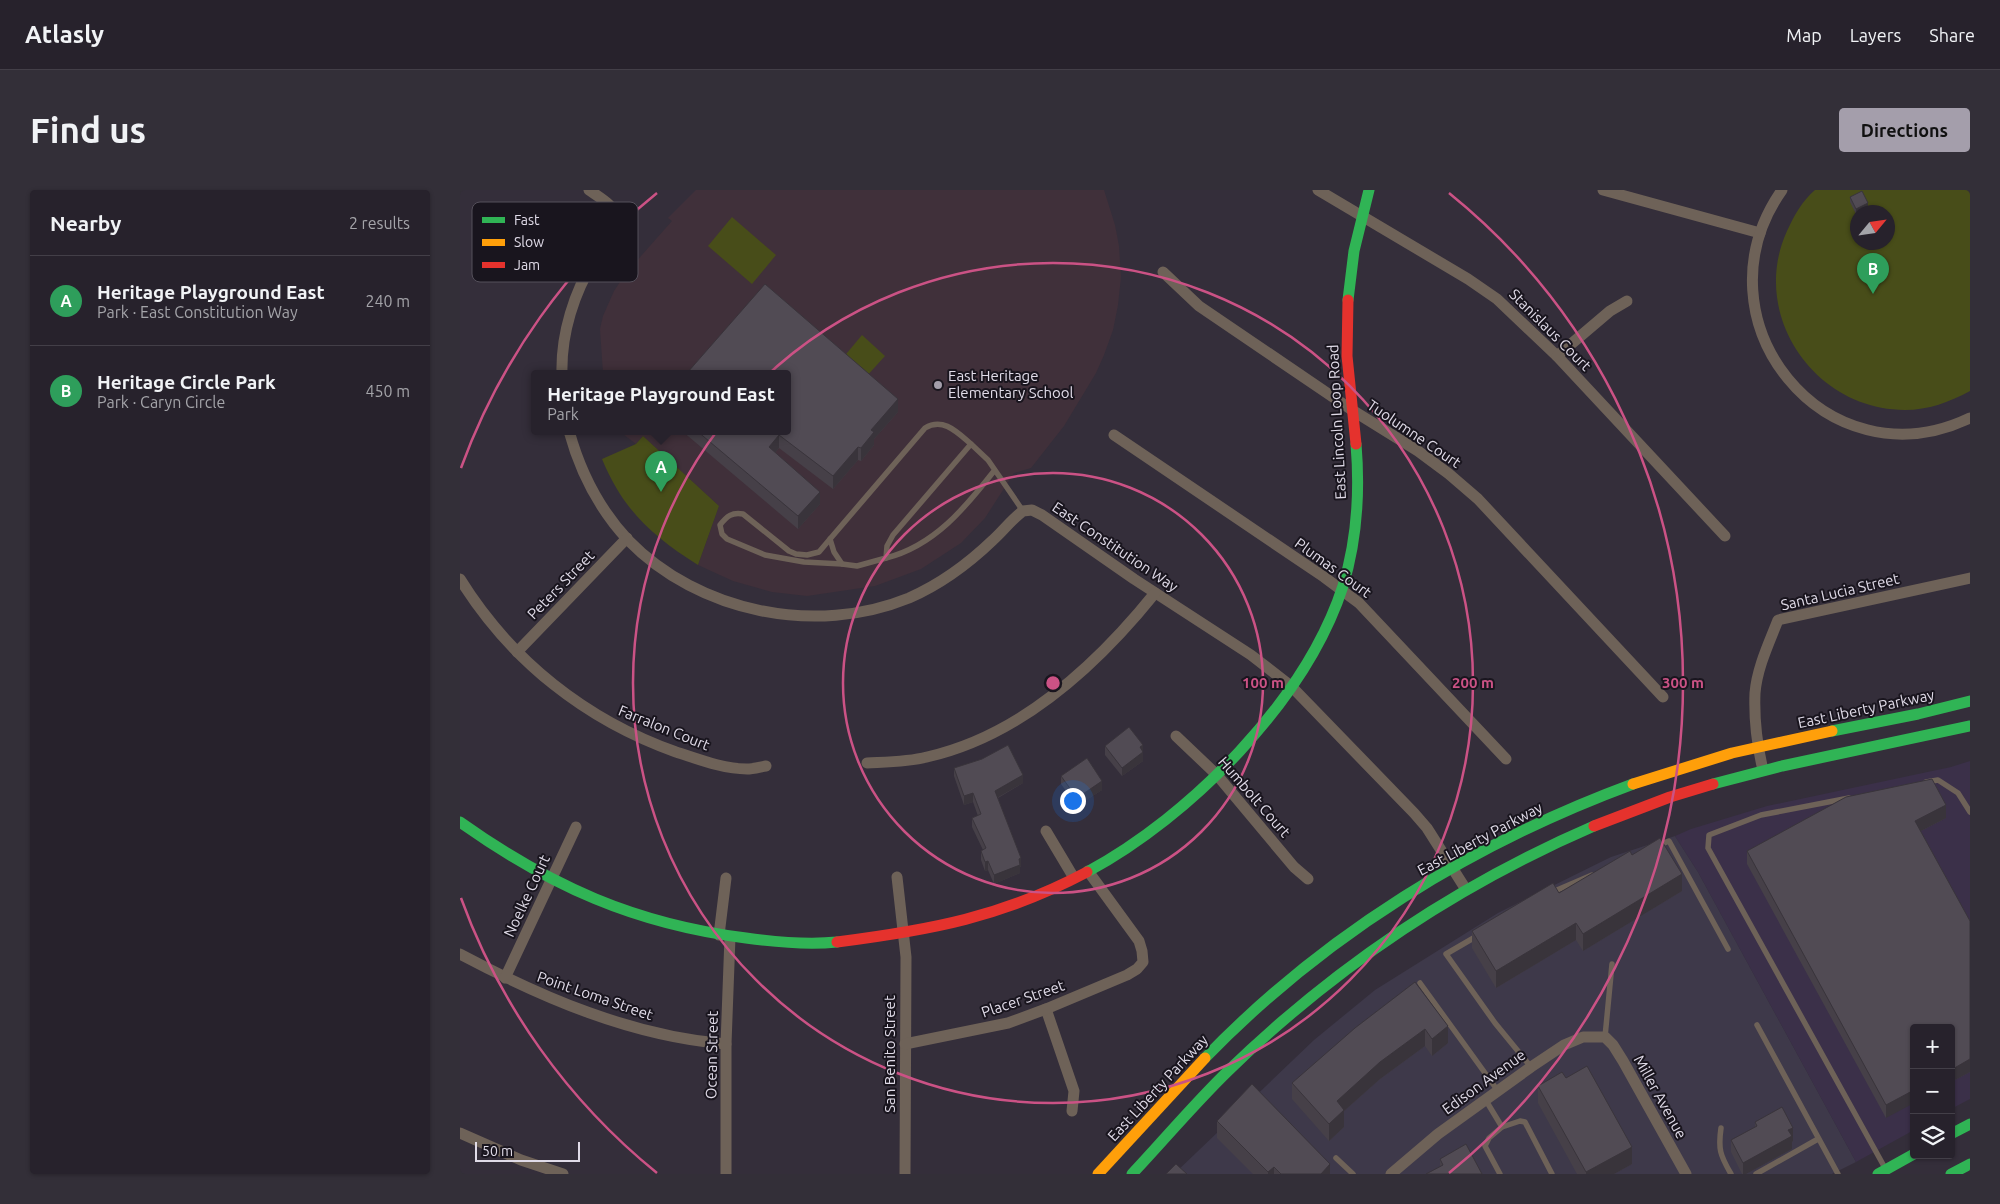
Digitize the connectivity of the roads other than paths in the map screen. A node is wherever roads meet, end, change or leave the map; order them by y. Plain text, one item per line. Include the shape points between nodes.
1 (589, 190) edge
2 (1318, 190) edge
3 (1369, 190) edge
4 (1603, 190) edge
5 (1782, 190) edge
6 (603, 202) edge
7 (1361, 216) junction
8 (1760, 233) junction
9 (1163, 272) dead end
10 (583, 282) edge
11 (1627, 301) dead end
12 (1557, 356) junction
13 (562, 370) edge
14 (1352, 410) junction
15 (1970, 418) edge
16 (570, 435) edge
17 (1114, 435) dead end
18 (971, 444) junction
19 (994, 471) junction
20 (1023, 511) junction
21 (1725, 536) dead end
22 (627, 538) junction
23 (830, 539) junction
24 (886, 558) junction
25 (842, 564) junction
26 (1970, 578) edge
27 (460, 579) edge
28 (1342, 590) junction
29 (1155, 593) junction
30 (517, 652) junction
31 (1291, 686) junction
32 (1663, 697) dead end
33 (1970, 701) edge
34 (1970, 726) edge
35 (1176, 736) dead end
36 (1758, 746) junction
37 (1506, 759) dead end
38 (867, 762) dead end
39 (766, 766) dead end
40 (1763, 770) junction
41 (1217, 774) junction
42 (1919, 784) edge
43 (1852, 798) edge
44 (1970, 812) edge
45 (460, 822) edge
46 (576, 828) dead end
47 (1046, 831) dead end
48 (1651, 849) edge
49 (1453, 868) junction
50 (1088, 871) junction
51 (1597, 872) edge
52 (897, 877) dead end
53 (726, 878) dead end
54 (1074, 878) junction
55 (1308, 879) dead end
56 (552, 880) junction
57 (1465, 888) junction
58 (1543, 896) edge
59 (1487, 930) edge
60 (904, 933) junction
61 (724, 936) junction
62 (1728, 949) dead end
63 (460, 954) edge
64 (1612, 964) dead end
65 (505, 978) junction
66 (1420, 983) dead end
67 (1046, 1010) junction
68 (1757, 1025) dead end
69 (1605, 1037) junction
70 (726, 1044) junction
71 (905, 1044) junction
72 (1531, 1066) junction
73 (1498, 1091) junction
74 (1485, 1099) junction
75 (1072, 1111) dead end
76 (1970, 1124) edge
77 (1502, 1127) junction
78 (1721, 1128) dead end
79 (1955, 1132) edge
80 (460, 1133) edge
81 (1818, 1139) junction
82 (1910, 1156) edge
83 (1336, 1158) dead end
84 (1966, 1169) edge
85 (1882, 1172) edge
86 (563, 1174) edge
87 (726, 1174) edge
88 (905, 1174) edge
89 (1098, 1174) edge
90 (1132, 1174) edge
91 (1353, 1174) edge
92 (1391, 1174) edge
93 (1500, 1174) edge
94 (1552, 1174) edge
95 (1686, 1174) edge
96 (1731, 1174) edge
97 (1756, 1174) edge
98 (1838, 1174) edge
99 (1951, 1174) edge

1 - 6 street
2 - 7 street, Stanislaus Court
3 - 7 street, East Lincoln Loop Road
4 - 8 street
5 - 8 street
7 - 12 street, Stanislaus Court via 1481,287
7 - 14 street, East Lincoln Loop Road via 1350,277 1347,322
8 - 15 street via 1752,272 1753,302 1758,322 1773,358 1805,397 1838,418 1877,431 1923,432
9 - 14 street, Tuolumne Court via 1199,306
10 - 13 street via 570,316
11 - 12 street via 1610,311
12 - 21 street, Stanislaus Court
14 - 28 street, East Lincoln Loop Road via 1358,499 1352,548
14 - 32 street, Tuolumne Court via 1418,451 1478,499
16 - 22 street via 593,491
17 - 28 street, Plumas Court
18 - 19 lane via 988,460
18 - 23 lane via 945,424 937,423 925,428
18 - 24 lane via 893,535 887,546
19 - 20 lane
19 - 24 lane via 945,526 930,538
20 - 22 street via 970,561 934,586 877,608 836,615 776,614 743,607 680,579
20 - 29 street, East Constitution Way via 1032,510 1042,515
22 - 30 street, Peters Street
23 - 25 lane
23 - 25 lane via 819,552 796,554 743,514 726,517 720,525 727,539 765,555
24 - 25 lane via 857,566
26 - 36 street, Santa Lucia Street via 1778,620 1764,656 1755,693
27 - 30 street, Farralon Court via 484,614
28 - 31 street, East Lincoln Loop Road via 1316,646
28 - 37 street, Plumas Court via 1380,624
29 - 31 street, East Constitution Way via 1251,655
29 - 38 street via 1094,661 1055,693 1010,723 937,754 909,760
30 - 39 street, Farralon Court via 578,703 632,733 713,763 747,769
31 - 41 street, East Lincoln Loop Road via 1258,730
31 - 49 street, East Constitution Way via 1414,813
33 - 36 street, East Liberty Parkway
34 - 40 street
35 - 41 street, Humbolt Court
36 - 40 street, Santa Lucia Street
36 - 49 street, East Liberty Parkway via 1611,792 1513,835
40 - 57 street via 1672,796 1592,825
41 - 50 street, East Lincoln Loop Road via 1163,821
41 - 55 street, Humbolt Court
42 - 44 lane via 1938,780 1958,793
43 - 85 lane via 1760,815 1709,835 1708,848
45 - 56 street, East Lincoln Loop Road via 501,851
46 - 56 street, Noelke Court
47 - 54 street
48 - 62 lane via 1669,841
49 - 57 street, East Constitution Way
49 - 89 street, East Liberty Parkway via 1348,935 1256,1011 1213,1051
50 - 54 street, East Lincoln Loop Road
50 - 67 street, Placer Street via 1138,941 1143,962 1126,975
51 - 58 lane
52 - 60 street, San Benito Street
53 - 61 street, Ocean Street
54 - 60 street, East Lincoln Loop Road via 1002,910
56 - 61 street, East Lincoln Loop Road via 637,915
56 - 65 street, Noelke Court
57 - 90 street via 1407,924 1298,1007 1228,1071
59 - 72 lane via 1446,954 1495,1023
60 - 61 street, East Lincoln Loop Road via 816,943
60 - 71 street, San Benito Street
61 - 70 street, Ocean Street
63 - 65 street, Point Loma Street
64 - 69 lane
65 - 70 street, Point Loma Street via 632,1027
66 - 73 lane
67 - 71 street, Placer Street via 982,1030
67 - 75 street via 1074,1091
68 - 81 lane
69 - 72 street, Edison Avenue via 1583,1037
69 - 95 street, Miller Avenue via 1623,1061
70 - 87 street, Ocean Street
71 - 88 street, San Benito Street
72 - 73 street, Edison Avenue
73 - 74 street, Edison Avenue
74 - 77 lane
74 - 92 street, Edison Avenue
76 - 79 street
77 - 93 lane via 1489,1138 1486,1146
77 - 94 lane via 1525,1122
78 - 96 lane via 1719,1146
80 - 86 street via 521,1160
81 - 97 lane
81 - 98 lane
82 - 85 street
83 - 91 lane
84 - 99 street

